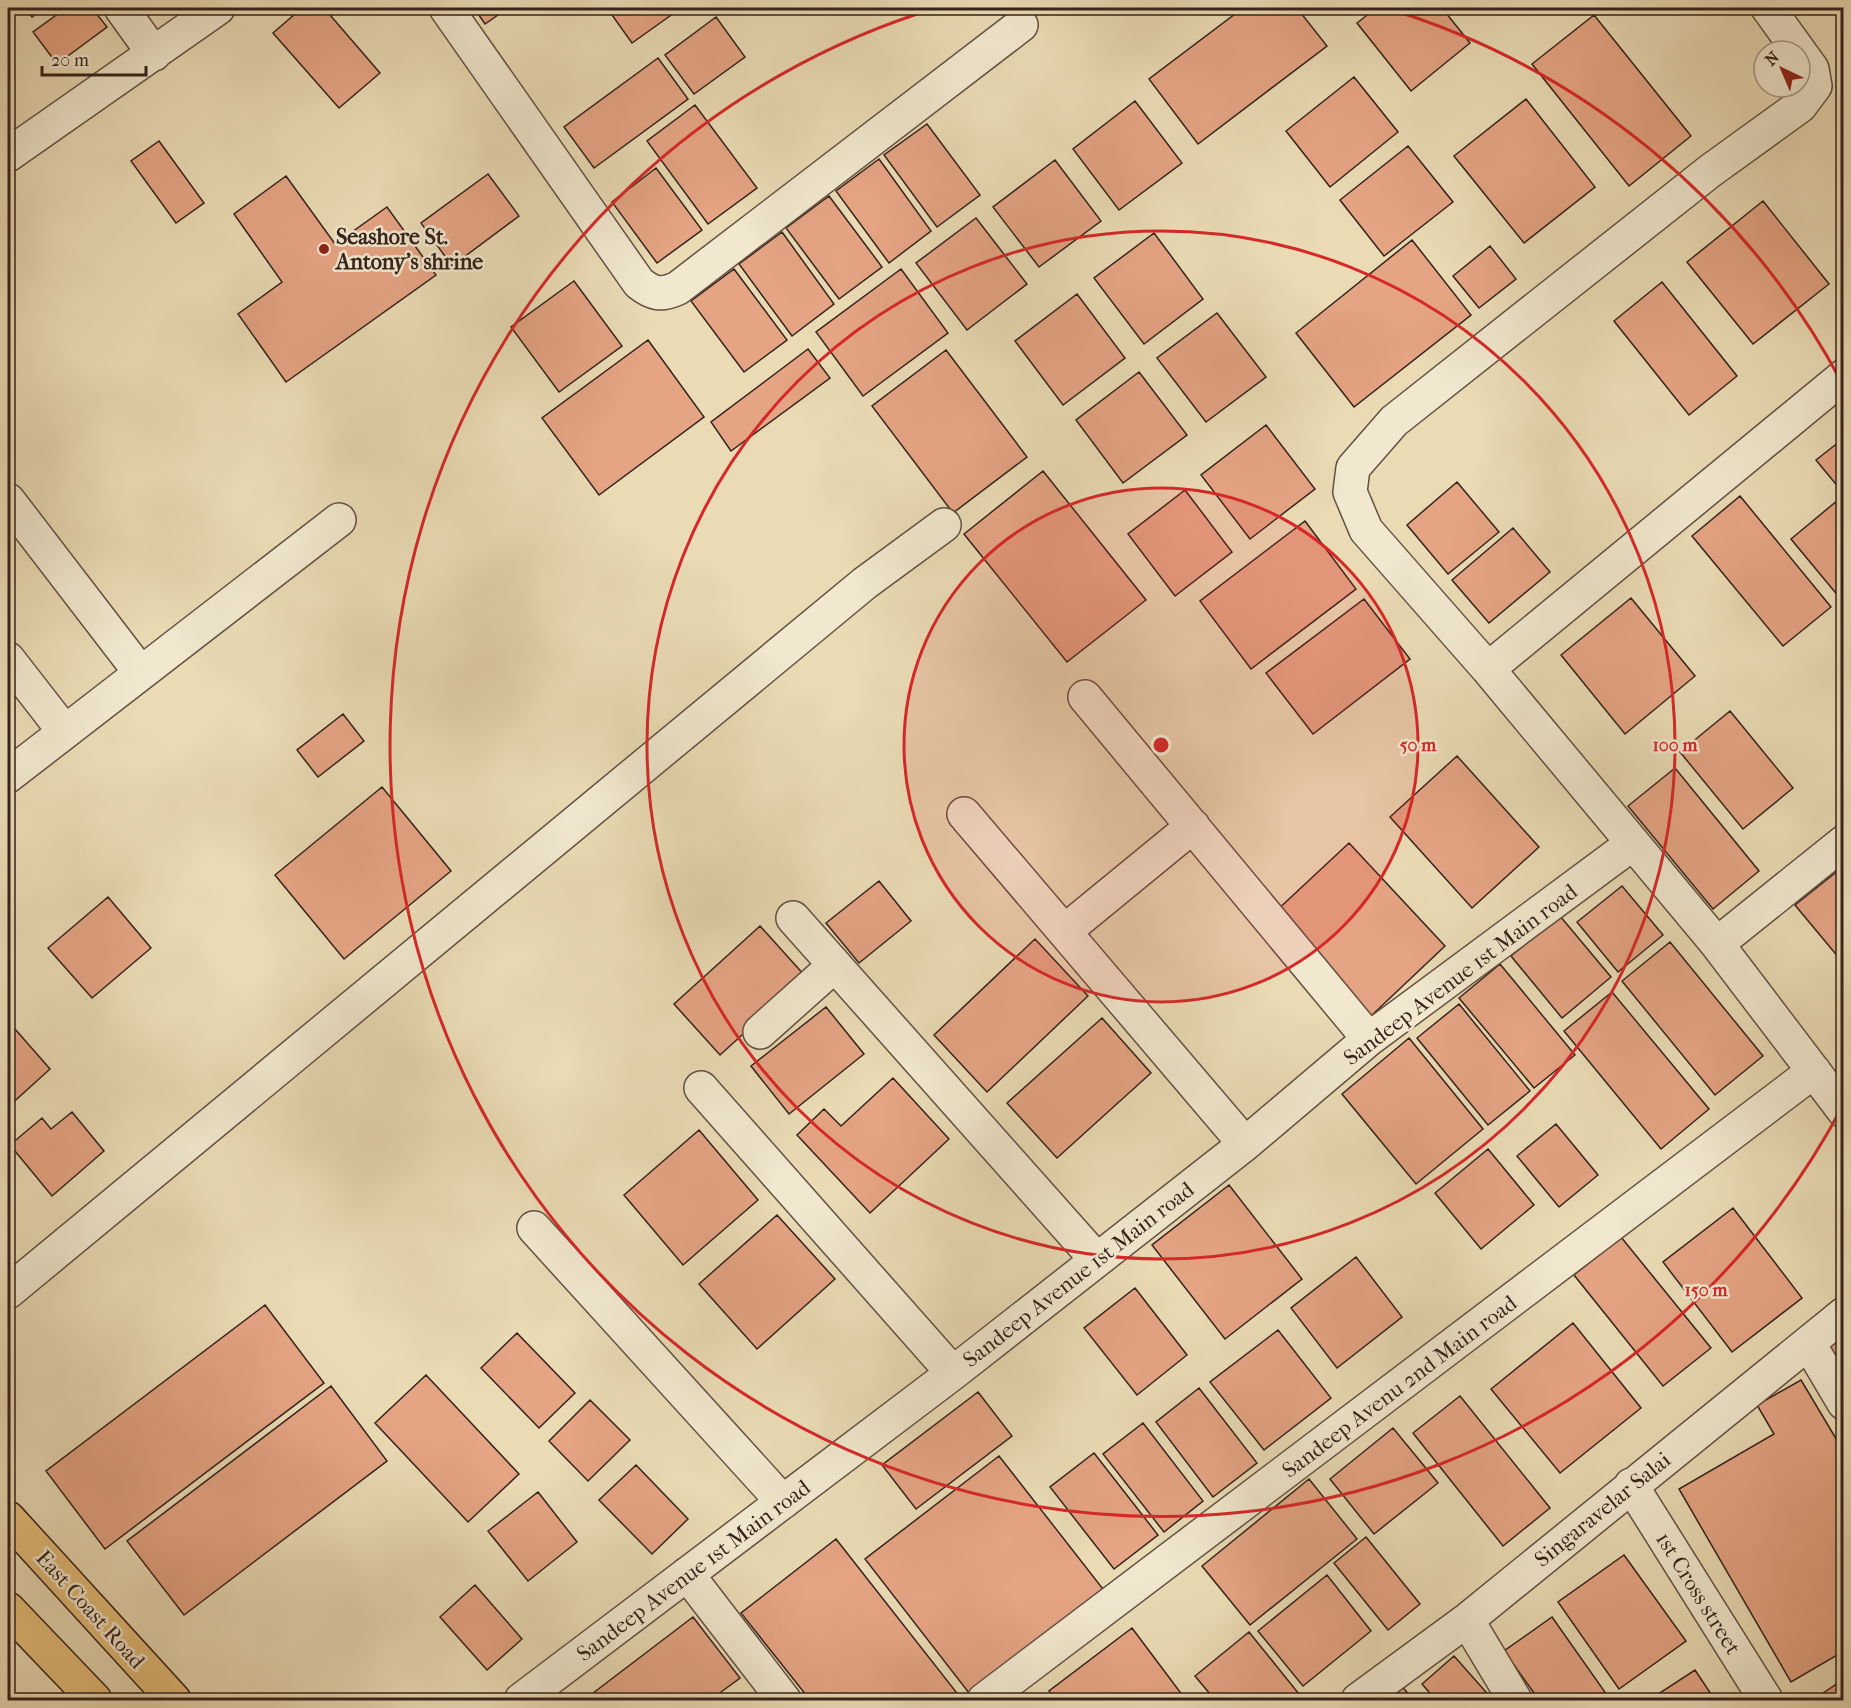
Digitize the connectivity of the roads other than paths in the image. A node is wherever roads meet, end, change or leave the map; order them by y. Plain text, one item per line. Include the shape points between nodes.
1 (121, 8) edge
2 (218, 8) edge
3 (446, 8) edge
4 (1768, 8) edge
5 (1021, 25) dead end
6 (154, 54) junction
7 (8, 155) edge
8 (1844, 376) edge
9 (8, 500) edge
10 (339, 520) dead end
11 (944, 525) dead end
12 (8, 659) edge
13 (1488, 669) junction
14 (140, 672) junction
15 (1085, 697) dead end
16 (64, 731) junction
17 (8, 776) edge
18 (963, 814) dead end
19 (1193, 826) junction
20 (1844, 842) edge
21 (1632, 844) junction
22 (793, 918) dead end
23 (1065, 931) junction
24 (1718, 945) junction
25 (835, 965) junction
26 (760, 1032) dead end
27 (1370, 1039) junction
28 (1814, 1071) junction
29 (701, 1088) dead end
30 (1844, 1112) edge
31 (1245, 1144) junction
32 (534, 1228) dead end
33 (1097, 1260) junction
34 (8, 1292) edge
35 (1844, 1314) edge
36 (1809, 1344) junction
37 (953, 1373) junction
38 (1844, 1403) edge
39 (1631, 1485) junction
40 (783, 1502) junction
41 (8, 1518) edge
42 (687, 1574) junction
43 (8, 1609) edge
44 (1467, 1620) junction
45 (95, 1701) edge
46 (174, 1701) edge
47 (521, 1701) edge
48 (784, 1701) edge
49 (984, 1701) edge
50 (1358, 1701) edge
51 (1515, 1701) edge
52 (1766, 1701) edge

1 - 6 street
2 - 6 street
3 - 5 street via 639,284 664,294 678,288
4 - 13 street via 1812,69 1815,86 1800,106 1710,171 1394,421 1353,468 1350,492 1366,530
6 - 7 street
8 - 13 street
9 - 14 street
10 - 14 street
11 - 34 street via 865,583
12 - 16 street
13 - 21 street
14 - 16 street
15 - 19 street
16 - 17 street
18 - 23 street
19 - 23 street
19 - 27 street
20 - 24 street
21 - 24 street
21 - 27 street, Sandeep Avenue 1st Main road
22 - 25 street
23 - 31 street
24 - 28 street
25 - 26 street
25 - 33 street
27 - 31 street, Sandeep Avenue 1st Main road
28 - 30 street
28 - 49 street, Sandeep Avenu 2nd Main road
29 - 37 street
31 - 33 street, Sandeep Avenue 1st Main road
32 - 40 street
33 - 37 street, Sandeep Avenue 1st Main road
35 - 36 street, Singaravelar Salai
36 - 38 street
36 - 39 street, Singaravelar Salai
37 - 40 street, Sandeep Avenue 1st Main road
39 - 44 street, Singaravelar Salai
39 - 52 street, 1st Cross street
40 - 42 street, Sandeep Avenue 1st Main road
41 - 46 main road, East Coast Road
42 - 47 street, Sandeep Avenue 1st Main road
42 - 48 street
43 - 45 main road
44 - 50 street, Singaravelar Salai
44 - 51 street

